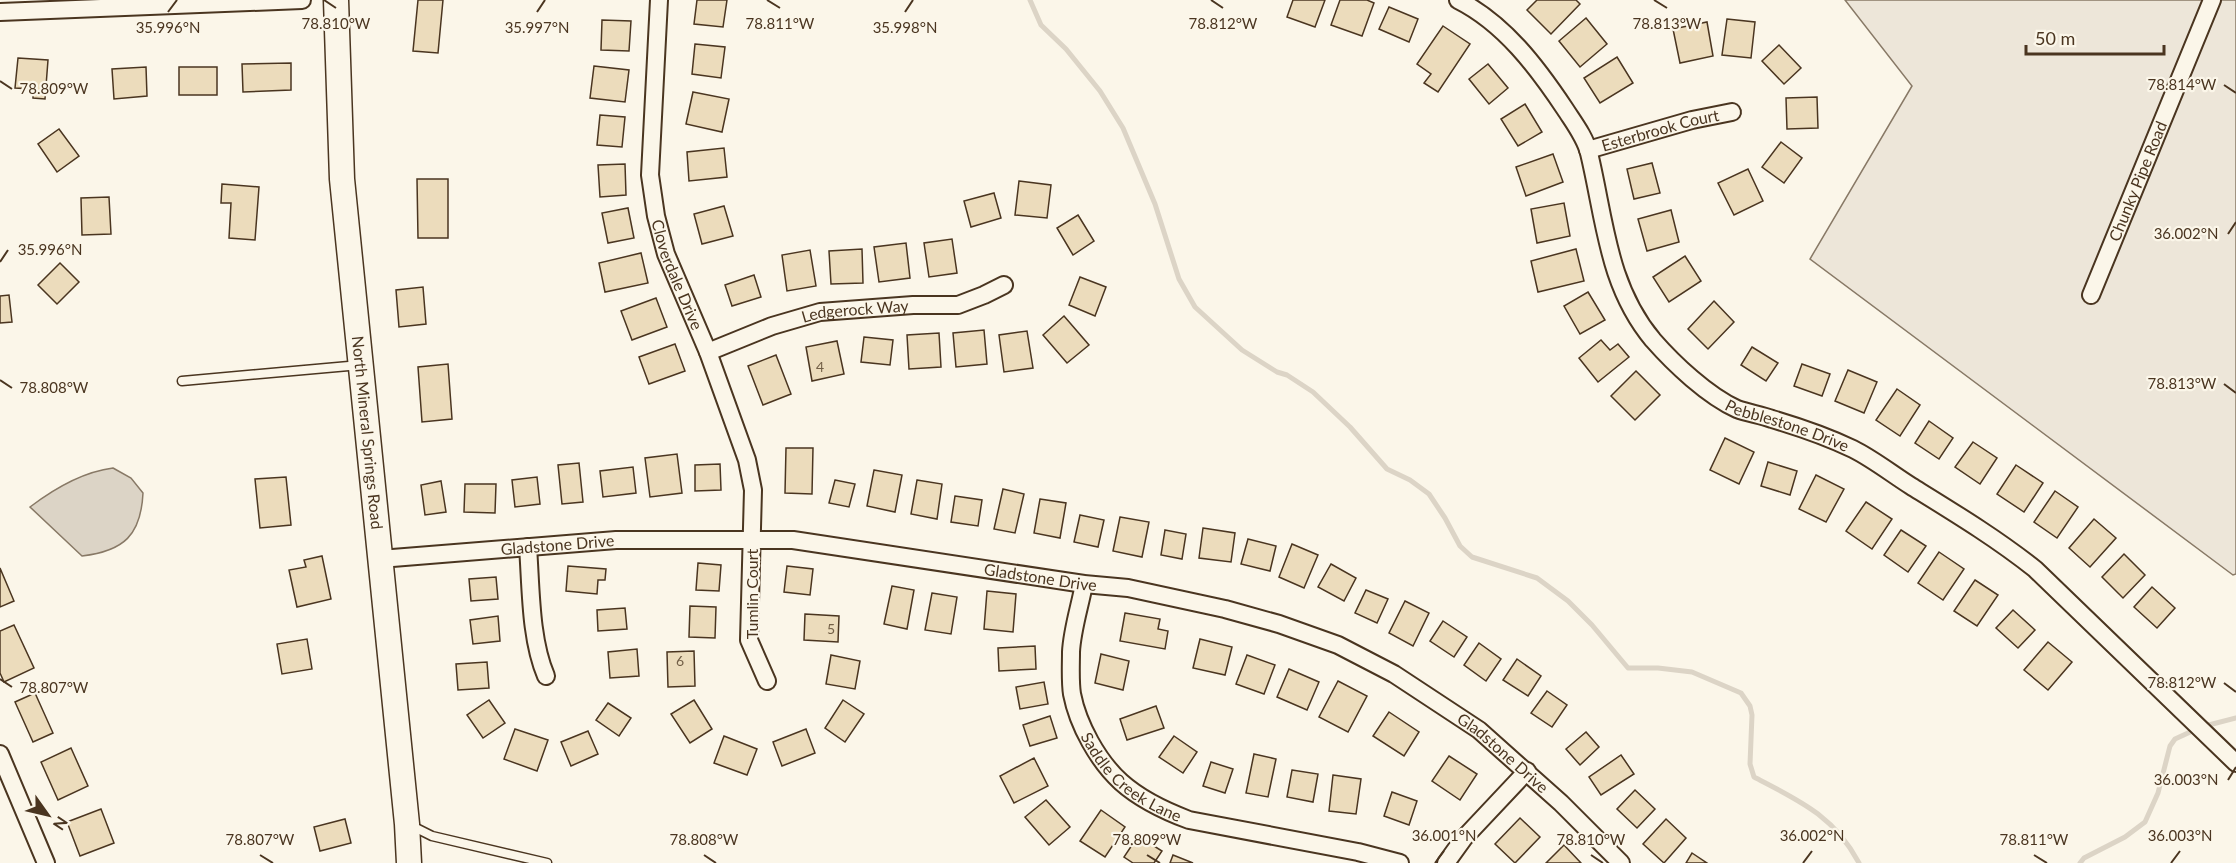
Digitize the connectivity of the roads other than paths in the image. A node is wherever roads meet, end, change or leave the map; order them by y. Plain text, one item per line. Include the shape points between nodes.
1 (302, 0) edge
2 (336, 0) edge
3 (659, 0) edge
4 (1458, 0) edge
5 (2212, 0) edge
6 (0, 12) edge
7 (1732, 112) dead end
8 (1588, 150) junction
9 (1004, 285) dead end
10 (2091, 295) dead end
11 (708, 352) junction
12 (360, 365) junction
13 (182, 381) dead end
14 (752, 539) junction
15 (528, 547) junction
16 (380, 559) junction
17 (1084, 584) junction
18 (546, 676) dead end
19 (767, 681) dead end
20 (0, 754) edge
21 (2236, 763) edge
22 (1527, 771) junction
23 (407, 824) junction
24 (46, 863) edge
25 (409, 863) edge
26 (547, 863) edge
27 (1400, 863) edge
28 (1446, 863) edge
29 (1621, 863) edge

1 - 6 street
2 - 12 street, North Mineral Springs Road via 342,179
3 - 11 street, Cloverdale Drive via 650,176 666,254
4 - 8 street, Pebblestone Drive via 1506,35 1544,76
5 - 10 street, Chunky Pipe Road
7 - 8 street, Esterbrook Court
8 - 21 street, Pebblestone Drive via 1602,226 1620,281 1636,316 1674,362 1701,386 1737,408 1854,449 2004,544 2035,569
9 - 11 street, Ledgerock Way via 958,305 820,312
11 - 14 street, Cloverdale Drive via 747,460 753,490
12 - 13 lane
12 - 16 street, North Mineral Springs Road
14 - 15 street, Gladstone Drive via 616,540
14 - 17 street, Gladstone Drive via 867,550
14 - 19 street, Tumlin Court via 749,640
15 - 16 street, Gladstone Drive
15 - 18 street via 536,642
16 - 23 street, North Mineral Springs Road
17 - 22 street, Gladstone Drive via 1128,588 1225,609 1338,645 1394,674 1479,730
17 - 27 street, Saddle Creek Lane via 1071,650 1072,693 1098,754 1120,781 1168,812 1189,820
20 - 24 street
22 - 28 street via 1464,838
22 - 29 street, Gladstone Drive
23 - 25 street, North Mineral Springs Road
23 - 26 lane via 432,836

